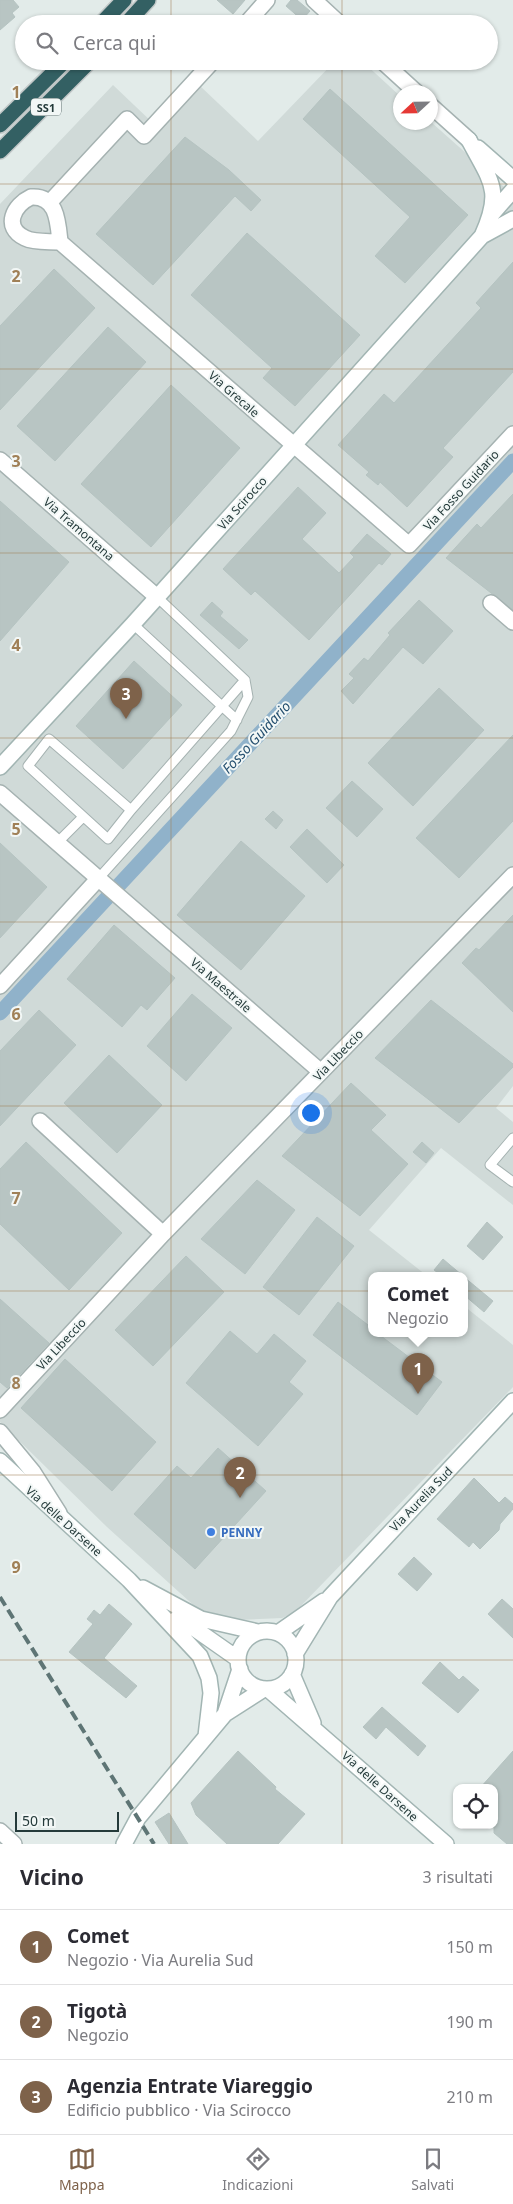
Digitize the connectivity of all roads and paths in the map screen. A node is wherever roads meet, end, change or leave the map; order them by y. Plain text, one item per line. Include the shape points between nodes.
1 (124, 0) edge
2 (148, 0) edge
3 (267, 0) edge
4 (314, 0) edge
5 (110, 15) edge
6 (134, 15) edge
7 (254, 15) edge
8 (330, 15) edge
9 (56, 70) edge
10 (81, 70) edge
11 (205, 70) edge
12 (392, 70) edge
13 (408, 85) edge
14 (438, 113) edge
15 (0, 125) edge
16 (469, 140) junction
17 (0, 152) edge
18 (513, 179) edge
19 (513, 190) edge
20 (50, 202) junction
21 (492, 214) junction
22 (513, 219) edge
23 (482, 236) junction
24 (60, 242) junction
25 (513, 434) edge
26 (293, 446) junction
27 (0, 460) edge
28 (409, 545) joint
29 (157, 597) junction
30 (491, 603) dead end
31 (513, 622) edge
32 (133, 624) junction
33 (246, 680) junction
34 (222, 706) junction
35 (237, 720) junction
36 (0, 767) edge
37 (0, 793) edge
38 (131, 810) junction
39 (83, 817) junction
40 (57, 843) junction
41 (513, 874) edge
42 (101, 881) junction
43 (0, 986) edge
44 (321, 1072) junction
45 (40, 1121) dead end
46 (513, 1138) edge
47 (513, 1182) edge
48 (163, 1234) junction
49 (513, 1402) edge
50 (0, 1410) edge
51 (0, 1432) edge
52 (0, 1461) edge
53 (64, 1520) junction
54 (129, 1580) junction
55 (156, 1595) junction
56 (330, 1597) junction
57 (258, 1632) junction
58 (278, 1633) junction
59 (295, 1654) junction
60 (239, 1664) junction
61 (292, 1674) junction
62 (266, 1689) junction
63 (225, 1714) junction
64 (315, 1728) junction
65 (206, 1736) junction
66 (0, 1831) edge
67 (14, 1844) edge
68 (124, 1844) edge
69 (446, 1844) edge

1 - 5 highway
2 - 6 highway
3 - 7 street
4 - 8 street
9 - 15 highway, SS1
10 - 17 highway, SS1
11 - 20 street via 144,136 127,119
12 - 13 street
14 - 16 street
16 - 18 street
16 - 21 street, Via Scirocco via 492,186
19 - 21 street, Via Scirocco
20 - 24 street via 56,212
20 - 24 street via 38,196 24,200 12,213 13,226 23,237
21 - 23 street, Via Scirocco
22 - 23 street, Via Scirocco
23 - 26 street, Via Scirocco
24 - 26 street, Via Grecale
25 - 28 street, Via Fosso Guidario
26 - 28 street, Via Grecale
26 - 29 street, Via Scirocco
27 - 29 street, Via Tramontana
29 - 32 street, Via Scirocco
29 - 33 lane
30 - 31 street
32 - 34 lane
32 - 36 street, Via Scirocco
33 - 34 lane
33 - 35 lane via 248,697
34 - 35 lane
34 - 38 lane
35 - 42 lane via 231,731
37 - 40 street
38 - 39 lane via 108,839
38 - 39 lane via 49,739 28,766
39 - 40 lane
40 - 42 street
41 - 44 street, Via Libeccio
42 - 43 street
42 - 44 street, Via Maestrale
44 - 48 street, Via Libeccio
45 - 48 street
46 - 47 lane via 490,1165
48 - 50 street, Via Libeccio
49 - 56 street, Via Aurelia Sud
51 - 53 street via 33,1472
52 - 53 street, Via delle Darsene
53 - 54 street, Via delle Darsene
54 - 55 street, Via delle Darsene
54 - 65 street, Via delle Darsene via 204,1664 211,1693
55 - 57 street, Via delle Darsene via 201,1619
55 - 60 street, Via delle Darsene
56 - 58 street, Via Aurelia Sud
56 - 59 street, Via Aurelia Sud
57 - 58 street
57 - 60 street via 244,1642
58 - 59 street via 292,1645
59 - 61 street, Via Aurelia Sud
60 - 62 street via 249,1682
60 - 63 street
61 - 62 street via 282,1685
61 - 64 street, Via delle Darsene
62 - 63 street
62 - 64 street, Via delle Darsene
63 - 65 street
64 - 69 street, Via delle Darsene
65 - 68 street via 138,1818
66 - 67 street

